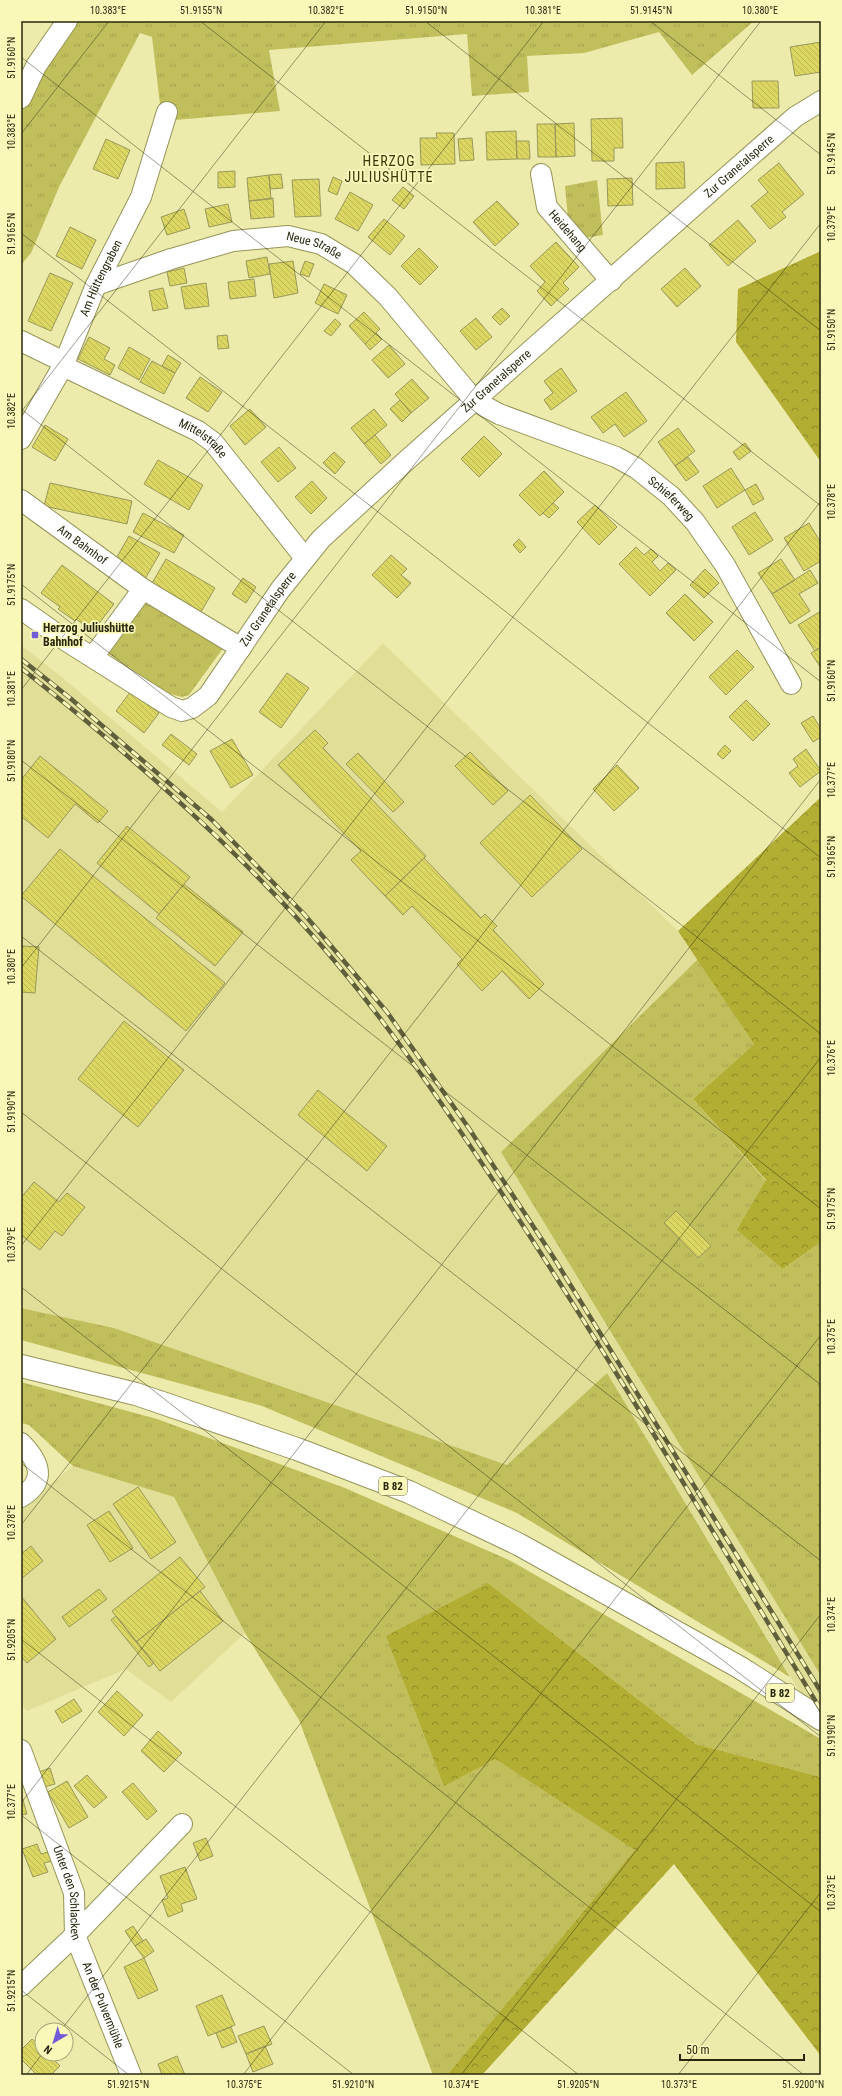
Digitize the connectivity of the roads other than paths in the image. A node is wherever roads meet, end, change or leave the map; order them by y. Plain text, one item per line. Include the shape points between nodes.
1 (67, 21) edge
2 (21, 98) edge
3 (821, 101) edge
4 (167, 112) dead end
5 (541, 174) dead end
6 (611, 280) junction
7 (96, 285) junction
8 (21, 341) edge
9 (64, 364) junction
10 (475, 401) junction
11 (21, 439) edge
12 (21, 500) edge
13 (305, 558) junction
14 (143, 589) junction
15 (21, 609) edge
16 (241, 648) junction
17 (93, 657) junction
18 (791, 684) dead end
19 (21, 1366) edge
20 (21, 1443) edge
21 (21, 1497) edge
22 (821, 1719) edge
23 (21, 1750) edge
24 (182, 1824) dead end
25 (75, 1935) junction
26 (21, 1986) edge
27 (131, 2075) edge

1 - 2 street via 36,66
3 - 6 street, Zur Granetalsperre via 795,117
4 - 7 street, Am Hüttengraben via 141,197
5 - 6 street, Heidehang via 547,207
6 - 10 street, Zur Granetalsperre
7 - 9 street, Am Hüttengraben
7 - 10 street, Neue Straße via 233,241 288,236 321,244 354,264 388,297
8 - 9 street, Mittelstraße
9 - 11 street, Am Hüttengraben
9 - 13 street, Mittelstraße via 198,431 214,442
10 - 13 street, Zur Granetalsperre via 321,539
10 - 18 street, Schieferweg via 499,414 616,456 636,468 670,496 695,522 725,565
12 - 14 street, Am Bahnhof
13 - 16 street, Zur Granetalsperre
14 - 16 street, Am Bahnhof
14 - 17 street
15 - 17 street
16 - 17 street, Zur Granetalsperre via 208,696 192,708 182,711 156,699
19 - 22 highway, B 82 via 136,1394 297,1449 409,1492 518,1544 739,1667
20 - 21 street via 36,1463 38,1477 37,1484
23 - 25 street, Unter den Schlacken via 74,1893
24 - 25 street, Unter den Schlacken
25 - 26 street
25 - 27 street, An der Pulvermühle

